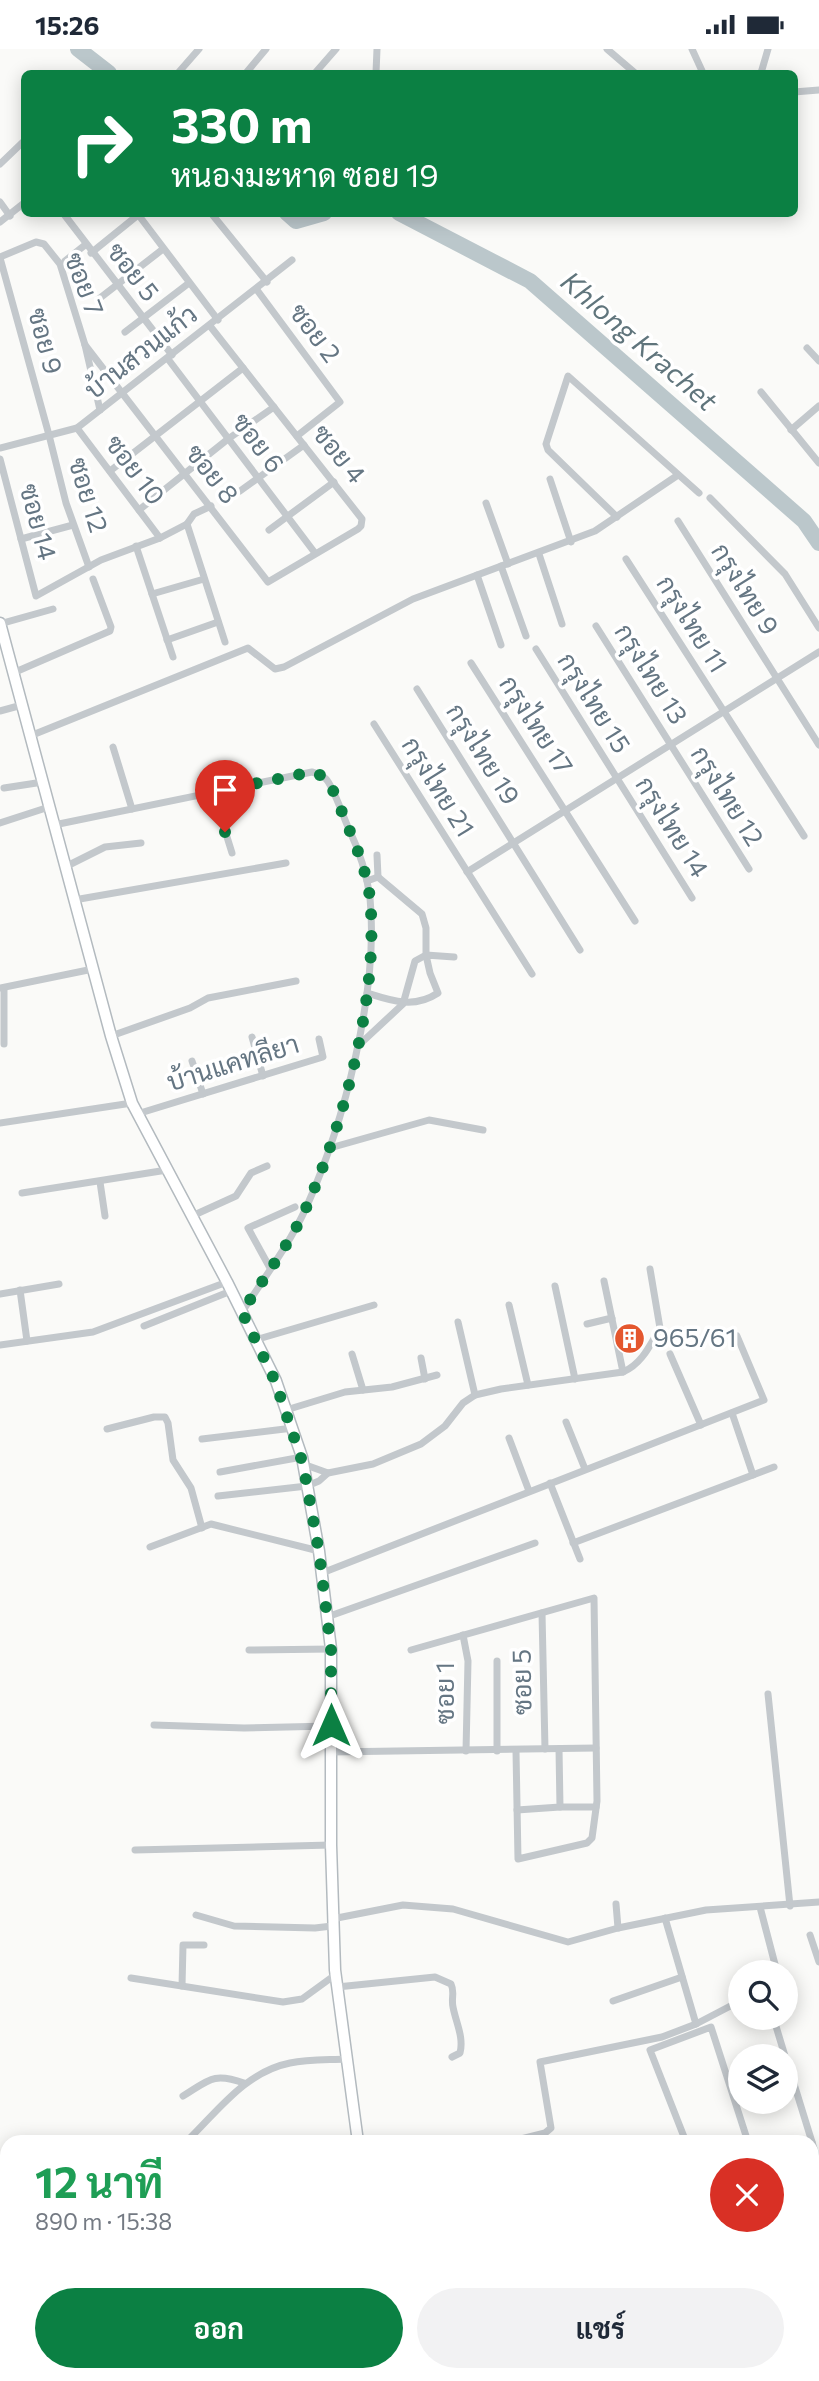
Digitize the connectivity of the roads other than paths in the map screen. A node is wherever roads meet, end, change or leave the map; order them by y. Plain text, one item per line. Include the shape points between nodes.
1 (199, 49) edge
2 (266, 49) edge
3 (336, 49) edge
4 (377, 49) edge
5 (607, 49) edge
6 (692, 49) edge
7 (768, 49) edge
8 (181, 70) edge
9 (248, 70) edge
10 (318, 70) edge
11 (376, 70) edge
12 (632, 70) edge
13 (702, 70) edge
14 (762, 70) edge
15 (819, 90) edge
16 (798, 92) edge
17 (21, 144) edge
18 (0, 164) edge
19 (0, 202) edge
20 (21, 206) edge
21 (10, 216) junction
22 (66, 217) edge
23 (133, 217) edge
24 (139, 217) edge
25 (214, 217) edge
26 (0, 222) edge
27 (85, 245) junction
28 (163, 249) junction
29 (91, 253) junction
30 (0, 257) edge
31 (292, 260) dead end
32 (65, 261) dead end
33 (267, 282) junction
34 (189, 283) junction
35 (117, 286) junction
36 (257, 290) junction
37 (100, 298) dead end
38 (143, 318) junction
39 (218, 320) junction
40 (209, 326) junction
41 (125, 332) dead end
42 (85, 345) junction
43 (807, 348) dead end
44 (170, 357) junction
45 (819, 361) edge
46 (243, 368) junction
47 (761, 392) dead end
48 (123, 393) junction
49 (200, 402) junction
50 (819, 406) edge
51 (274, 407) junction
52 (100, 410) junction
53 (78, 428) junction
54 (791, 430) junction
55 (49, 435) junction
56 (297, 436) junction
57 (156, 437) junction
58 (228, 439) junction
59 (304, 445) junction
60 (0, 448) edge
61 (0, 459) edge
62 (819, 463) edge
63 (110, 471) junction
64 (185, 473) junction
65 (678, 475) junction
66 (259, 479) junction
67 (550, 479) dead end
68 (334, 482) junction
69 (240, 491) dead end
70 (699, 493) dead end
71 (710, 498) dead end
72 (486, 503) dead end
73 (211, 506) junction
74 (139, 510) junction
75 (617, 517) junction
76 (288, 518) junction
77 (678, 521) dead end
78 (187, 524) junction
79 (74, 525) junction
80 (269, 530) dead end
81 (160, 537) junction
82 (21, 539) junction
83 (571, 542) junction
84 (135, 546) junction
85 (315, 553) junction
86 (539, 554) junction
87 (626, 559) dead end
88 (504, 565) junction
89 (89, 567) junction
90 (477, 575) junction
91 (93, 579) dead end
92 (204, 579) junction
93 (268, 582) joint
94 (152, 594) junction
95 (54, 608) dead end
96 (218, 622) junction
97 (0, 624) edge
98 (562, 624) dead end
99 (596, 626) dead end
100 (819, 628) edge
101 (526, 636) dead end
102 (167, 640) junction
103 (225, 642) dead end
104 (500, 645) dead end
105 (536, 649) dead end
106 (819, 652) edge
107 (173, 657) dead end
108 (471, 663) dead end
109 (13, 673) junction
110 (776, 678) junction
111 (417, 689) dead end
112 (22, 705) junction
113 (0, 711) edge
114 (723, 712) junction
115 (374, 724) dead end
116 (30, 736) junction
117 (671, 745) junction
118 (819, 745) edge
119 (113, 747) dead end
120 (616, 779) junction
121 (43, 782) junction
122 (4, 788) dead end
123 (213, 792) junction
124 (49, 807) junction
125 (132, 809) junction
126 (565, 810) junction
127 (0, 823) edge
128 (54, 825) junction
129 (804, 836) dead end
130 (513, 842) junction
131 (141, 843) dead end
132 (232, 853) dead end
133 (377, 855) dead end
134 (286, 863) dead end
135 (65, 867) junction
136 (749, 869) dead end
137 (467, 872) junction
138 (378, 877) junction
139 (367, 881) junction
140 (692, 898) dead end
141 (74, 900) junction
142 (635, 921) dead end
143 (580, 950) dead end
144 (426, 955) junction
145 (454, 957) dead end
146 (93, 969) junction
147 (531, 974) dead end
148 (296, 981) dead end
149 (2, 988) edge
150 (367, 993) junction
151 (403, 1004) junction
152 (111, 1036) junction
153 (252, 1037) dead end
154 (319, 1039) dead end
155 (4, 1044) dead end
156 (358, 1046) junction
157 (192, 1061) dead end
158 (263, 1076) junction
159 (203, 1094) junction
160 (135, 1108) junction
161 (0, 1123) edge
162 (483, 1130) dead end
163 (330, 1148) junction
164 (267, 1166) dead end
165 (167, 1170) junction
166 (100, 1182) junction
167 (22, 1193) dead end
168 (295, 1207) dead end
169 (105, 1216) dead end
170 (191, 1216) junction
171 (270, 1268) junction
172 (650, 1269) dead end
173 (604, 1282) dead end
174 (59, 1285) dead end
175 (555, 1286) dead end
176 (229, 1287) junction
177 (20, 1290) junction
178 (0, 1294) edge
179 (374, 1304) dead end
180 (509, 1305) dead end
181 (242, 1312) junction
182 (612, 1318) junction
183 (458, 1322) dead end
184 (587, 1324) dead end
185 (144, 1326) dead end
186 (737, 1336) dead end
187 (255, 1340) junction
188 (27, 1341) junction
189 (0, 1345) edge
190 (352, 1354) dead end
191 (670, 1354) dead end
192 (421, 1358) dead end
193 (623, 1372) junction
194 (437, 1375) dead end
195 (425, 1379) junction
196 (575, 1379) junction
197 (528, 1385) junction
198 (363, 1390) junction
199 (475, 1395) junction
200 (286, 1410) junction
201 (732, 1413) junction
202 (566, 1422) dead end
203 (701, 1426) junction
204 (293, 1428) junction
205 (107, 1429) dead end
206 (509, 1438) dead end
207 (202, 1439) dead end
208 (302, 1460) junction
209 (774, 1467) dead end
210 (585, 1469) junction
211 (220, 1472) dead end
212 (328, 1473) junction
213 (753, 1475) junction
214 (550, 1483) junction
215 (307, 1486) junction
216 (529, 1491) junction
217 (218, 1496) dead end
218 (202, 1528) junction
219 (536, 1543) dead end
220 (573, 1543) junction
221 (150, 1547) dead end
222 (319, 1552) junction
223 (580, 1559) dead end
224 (322, 1573) junction
225 (542, 1613) junction
226 (327, 1617) junction
227 (463, 1635) junction
228 (331, 1649) junction
229 (249, 1650) dead end
230 (411, 1650) dead end
231 (497, 1661) dead end
232 (768, 1695) dead end
233 (153, 1725) dead end
234 (331, 1725) junction
235 (596, 1748) junction
236 (545, 1749) junction
237 (559, 1749) junction
238 (466, 1751) junction
239 (497, 1751) junction
240 (516, 1751) junction
241 (331, 1752) junction
242 (560, 1807) junction
243 (596, 1807) junction
244 (517, 1810) junction
245 (331, 1845) junction
246 (135, 1850) dead end
247 (819, 1902) edge
248 (616, 1904) dead end
249 (790, 1906) junction
250 (760, 1907) junction
251 (196, 1915) dead end
252 (665, 1917) junction
253 (332, 1923) junction
254 (618, 1928) junction
255 (810, 1935) dead end
256 (204, 1945) dead end
257 (774, 1960) edge
258 (819, 1962) edge
259 (335, 1975) junction
260 (682, 1977) junction
261 (131, 1978) dead end
262 (182, 1986) junction
263 (337, 1987) junction
264 (613, 2001) dead end
265 (728, 2007) edge
266 (696, 2024) junction
267 (452, 2057) dead end
268 (346, 2059) junction
269 (244, 2083) junction
270 (183, 2096) dead end
271 (798, 2098) edge
272 (193, 2135) edge
273 (357, 2135) edge
274 (537, 2135) edge
275 (683, 2135) edge
276 (746, 2135) edge
277 (810, 2135) edge

1 - 8 street
2 - 9 street
3 - 10 street
4 - 11 street
5 - 12 street
6 - 13 street
7 - 14 street
15 - 16 street
17 - 18 street
19 - 21 street
20 - 21 street
21 - 26 street
22 - 27 street, ซอย 5
23 - 29 street
24 - 28 street
25 - 33 street
27 - 29 street, ซอย 5
27 - 32 street
28 - 34 street
28 - 35 street
29 - 35 street, ซอย 5
30 - 42 street, ซอย 7 via 31,243 44,244 60,264
30 - 55 street, ซอย 9
31 - 33 street, บ้านสวนแก้ว
33 - 36 street, บ้านสวนแก้ว
34 - 38 street
34 - 39 street
35 - 37 street
35 - 38 street, ซอย 5
36 - 39 street, บ้านสวนแก้ว
36 - 56 street, ซอย 2 via 340,402
38 - 41 street
38 - 44 street, ซอย 5
39 - 40 street, บ้านสวนแก้ว
40 - 44 street, บ้านสวนแก้ว
40 - 46 street, ซอย 4
42 - 48 street, ซอย 7
42 - 52 street, ซอย 7
43 - 45 street
44 - 48 street, บ้านสวนแก้ว
44 - 49 street, ซอย 6
46 - 49 street
46 - 51 street, ซอย 4
47 - 54 street
48 - 52 street, บ้านสวนแก้ว
48 - 57 street, ซอย 8
49 - 57 street
49 - 58 street, ซอย 6
50 - 54 street
51 - 56 street, ซอย 4
51 - 58 street
52 - 53 street, บ้านสวนแก้ว
53 - 55 street, บ้านสวนแก้ว
53 - 63 street, ซอย 10
54 - 62 street
55 - 60 street, บ้านสวนแก้ว
55 - 79 street, ซอย 12
56 - 59 street, ซอย 4
57 - 63 street
57 - 64 street, ซอย 8
58 - 64 street
58 - 66 street, ซอย 6
59 - 66 street
59 - 68 street, ซอย 4
61 - 82 street, ซอย 14
63 - 74 street, ซอย 10
64 - 73 street, ซอย 8
64 - 74 street
65 - 70 street
65 - 75 street
65 - 75 street via 568,376 548,450
66 - 69 street
66 - 76 street, ซอย 6
67 - 83 street
68 - 76 street
68 - 85 street, ซอย 4 via 363,522 358,530
71 - 100 street via 785,574
72 - 88 street
73 - 78 street
73 - 93 street, ซอย 8
74 - 81 street, ซอย 10
75 - 83 street
76 - 80 street
76 - 85 street, ซอย 6
77 - 110 street, กรุงไทย 9
78 - 81 street
78 - 92 street
79 - 82 street
79 - 89 street, ซอย 12
81 - 84 street
82 - 89 street, ซอย 14 via 36,596
83 - 86 street
84 - 89 street
84 - 94 street
85 - 93 street, ซอย 4
86 - 88 street
86 - 98 street
87 - 114 street, กรุงไทย 11
88 - 90 street
88 - 101 street
90 - 104 street
90 - 116 street via 413,599 284,667 275,669 248,647
91 - 109 street via 110,631
92 - 94 street
92 - 96 street
94 - 102 street
95 - 97 street
96 - 102 street
96 - 103 street
97 - 109 street
99 - 117 street, กรุงไทย 13
102 - 107 street
105 - 120 street, กรุงไทย 15
106 - 110 street
108 - 126 street, กรุงไทย 17
109 - 112 street
110 - 114 street
110 - 118 street, กรุงไทย 9
111 - 130 street, กรุงไทย 19
112 - 113 street
112 - 116 street
114 - 117 street
114 - 129 street, กรุงไทย 11
115 - 137 street, กรุงไทย 21
116 - 121 street
117 - 120 street
117 - 136 street, กรุงไทย 12
119 - 125 street
120 - 126 street
120 - 140 street, กรุงไทย 14
121 - 122 street
121 - 124 street
123 - 125 street
123 - 132 street
123 - 139 street via 312,772 326,778
124 - 127 street
124 - 128 street
125 - 128 street
126 - 130 street
126 - 142 street, กรุงไทย 17
128 - 135 street
130 - 137 street
130 - 143 street, กรุงไทย 19
131 - 135 street via 105,848
133 - 138 street
134 - 141 street
135 - 141 street
137 - 147 street, กรุงไทย 21
138 - 139 street
138 - 144 street via 422,914
139 - 150 street
141 - 146 street
144 - 145 street
144 - 151 street via 415,961
144 - 151 street via 438,993
146 - 149 street
146 - 152 street
148 - 152 street via 208,997
149 - 155 street
150 - 151 street
150 - 156 street
151 - 156 street
152 - 160 street
153 - 158 street
154 - 158 street, บ้านแคทลียา via 323,1058
156 - 163 street
157 - 159 street
158 - 159 street, บ้านแคทลียา
159 - 160 street, บ้านแคทลียา
160 - 161 street, บ้านแคทลียา
160 - 165 street
162 - 163 street via 429,1120
163 - 171 street via 305,1209
164 - 170 street via 251,1173 236,1196
165 - 166 street
165 - 170 street
166 - 167 street
166 - 169 street
168 - 171 street via 248,1228
170 - 176 street
171 - 181 street
172 - 193 street via 660,1328 639,1363
173 - 182 street
174 - 177 street
175 - 196 street
176 - 181 street
176 - 185 street
176 - 188 street via 101,1329
177 - 178 street
177 - 188 street
179 - 187 street
180 - 197 street
181 - 187 street
182 - 184 street
182 - 193 street
183 - 199 street
186 - 201 street via 764,1401
187 - 200 street
188 - 189 street
190 - 198 street
191 - 203 street
192 - 195 street
193 - 196 street
194 - 195 street
195 - 198 street
196 - 197 street
197 - 199 street
198 - 200 street
199 - 212 street via 421,1444 373,1464
200 - 204 street
201 - 203 street
201 - 213 street
202 - 210 street
203 - 210 street
204 - 207 street
204 - 208 street
205 - 218 street via 165,1417 173,1460 191,1488
206 - 216 street
208 - 211 street
208 - 212 street
208 - 215 street
209 - 213 street
210 - 214 street
212 - 215 street
213 - 220 street
214 - 216 street
214 - 220 street
215 - 217 street
215 - 222 street
216 - 224 street
218 - 221 street
218 - 222 street via 219,1525
219 - 226 street
220 - 223 street
222 - 224 street
224 - 226 street
225 - 227 street
225 - 235 street via 594,1598
225 - 236 street, ซอย 5
226 - 228 street
227 - 230 street
227 - 238 street, ซอย 1 via 468,1661
228 - 229 street
228 - 234 street
231 - 239 street
232 - 249 street
233 - 234 street
234 - 241 street
235 - 237 street
235 - 243 street
236 - 237 street
236 - 240 street
237 - 242 street
238 - 239 street
238 - 241 street
239 - 240 street
240 - 244 street
241 - 245 street
242 - 243 street
242 - 244 street
243 - 244 street via 592,1838 587,1843 518,1859
245 - 246 street
245 - 253 street
247 - 249 street
248 - 254 street
249 - 250 street
250 - 252 street
250 - 257 street
251 - 253 street via 234,1926 303,1928
252 - 254 street
252 - 260 street
253 - 254 street via 403,1905 453,1909 568,1942
253 - 259 street
255 - 258 street
256 - 262 street via 183,1944
259 - 262 street via 294,2001
259 - 263 street
260 - 264 street
260 - 266 street
261 - 262 street
263 - 267 street via 435,1977 451,1984 461,2046 460,2053
263 - 268 street
265 - 266 street
266 - 274 street via 642,2043 540,2062 551,2128
268 - 269 street via 290,2063
268 - 273 street
269 - 270 street via 220,2077
269 - 272 street
271 - 277 street
275 - 276 street via 650,2050 710,2027

